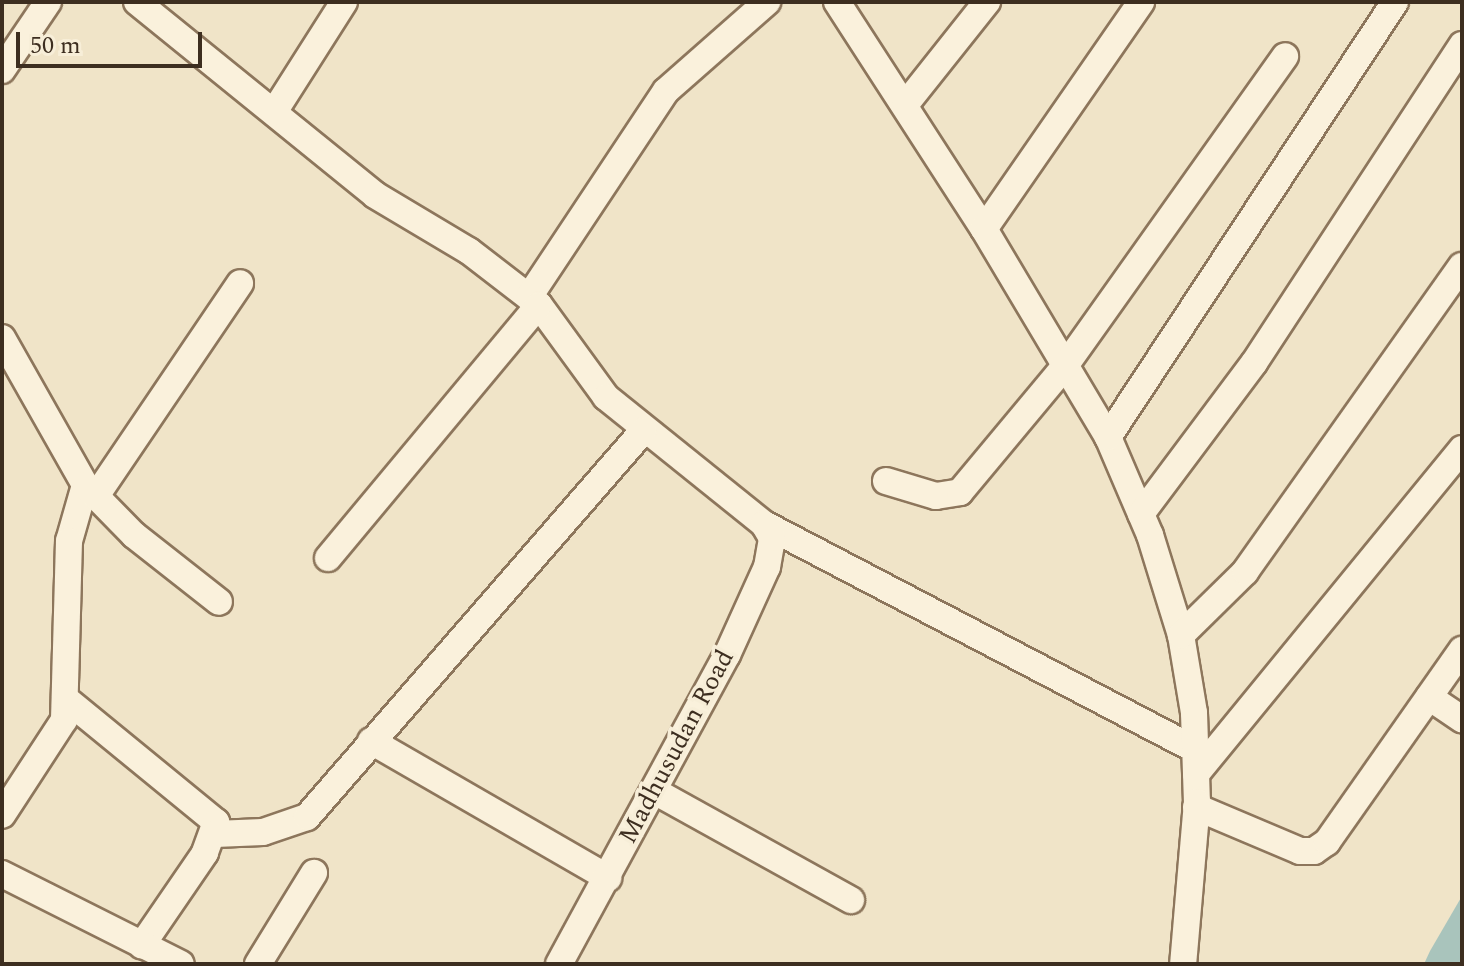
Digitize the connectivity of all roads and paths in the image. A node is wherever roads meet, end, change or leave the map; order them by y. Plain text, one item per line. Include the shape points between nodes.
1 (48, 2) edge
2 (137, 2) edge
3 (344, 2) edge
4 (767, 2) edge
5 (837, 2) edge
6 (987, 2) edge
7 (1141, 2) edge
8 (1395, 2) edge
9 (1462, 45) edge
10 (1285, 56) dead end
11 (2, 70) edge
12 (905, 105) junction
13 (274, 112) junction
14 (984, 229) junction
15 (1462, 266) edge
16 (240, 283) dead end
17 (534, 301) junction
18 (2, 338) edge
19 (1065, 366) junction
20 (643, 431) junction
21 (1108, 437) junction
22 (1462, 449) edge
23 (886, 481) dead end
24 (91, 490) junction
25 (1141, 514) junction
26 (764, 524) junction
27 (328, 558) dead end
28 (219, 602) dead end
29 (1181, 635) junction
30 (1462, 650) edge
31 (1429, 697) junction
32 (67, 700) junction
33 (1462, 719) edge
34 (371, 741) junction
35 (1196, 762) junction
36 (656, 792) junction
37 (1196, 807) junction
38 (2, 815) edge
39 (215, 834) junction
40 (314, 873) dead end
41 (2, 874) edge
42 (608, 878) junction
43 (851, 900) dead end
44 (133, 950) edge
45 (181, 964) edge
46 (258, 964) edge
47 (559, 964) edge
48 (1183, 964) edge

1 - 11 street
2 - 13 street
3 - 13 street
4 - 17 street via 666,91
5 - 12 street
6 - 12 street
7 - 14 street
8 - 21 street
9 - 25 street via 1254,363
10 - 19 street
12 - 14 street
13 - 17 street via 375,195 469,251
14 - 19 street
15 - 29 street via 1245,572
16 - 24 street
17 - 20 street via 606,397
17 - 27 street
18 - 24 street
19 - 21 street
19 - 23 street via 960,492 936,496
20 - 26 street
20 - 34 street
21 - 25 street
22 - 35 street
24 - 28 street
24 - 32 street via 69,541
25 - 29 street
26 - 35 street
26 - 36 street, Madhusudan Road via 772,538 767,567
29 - 35 street
30 - 31 street
31 - 33 street
31 - 37 street via 1327,842 1314,851 1300,851
32 - 38 street via 51,746
32 - 39 street via 204,807 216,822
34 - 39 street via 307,817 263,832
34 - 42 street
35 - 37 street
36 - 42 street, Madhusudan Road
36 - 43 street
37 - 48 street
39 - 44 street
40 - 46 street
41 - 44 street
42 - 47 street, Madhusudan Road
44 - 45 street

